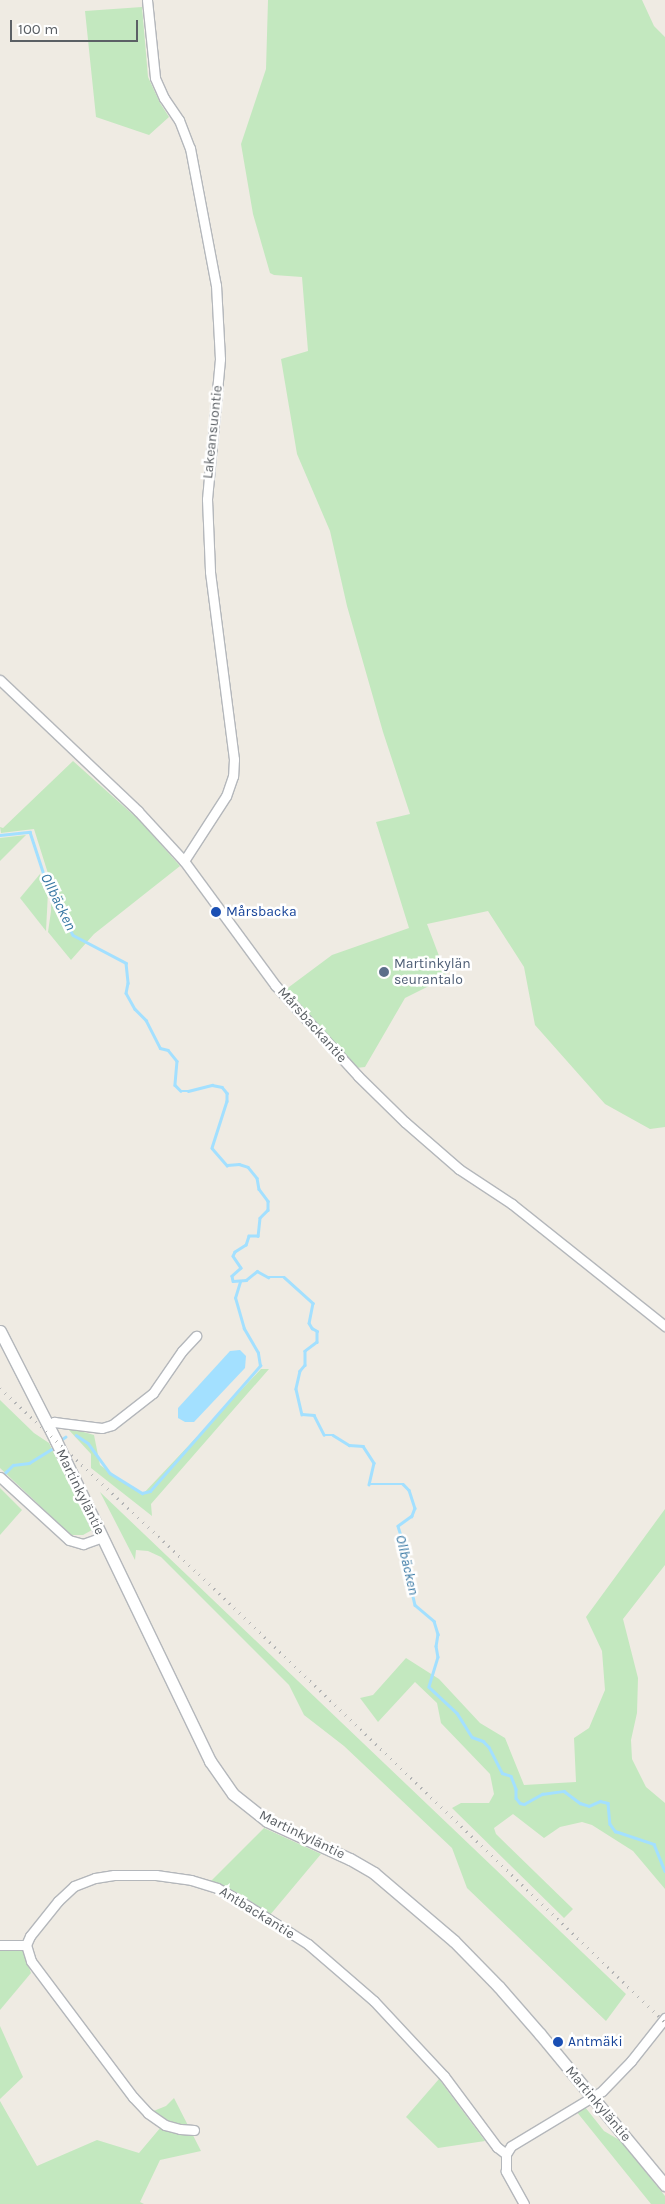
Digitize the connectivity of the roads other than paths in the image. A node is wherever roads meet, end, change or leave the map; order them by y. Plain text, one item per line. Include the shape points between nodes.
1 (147, 0) edge
2 (0, 680) edge
3 (184, 861) junction
4 (665, 1326) edge
5 (0, 1331) edge
6 (196, 1336) dead end
7 (48, 1425) junction
8 (0, 1477) edge
9 (102, 1537) junction
10 (0, 1945) edge
11 (26, 1945) junction
12 (665, 2018) edge
13 (592, 2097) junction
14 (194, 2130) dead end
15 (506, 2154) junction
16 (665, 2185) edge
17 (524, 2204) edge

1 - 3 street, Lakeansuontie via 155,78 179,120 190,148 216,285 220,359 207,499 210,572 234,759 233,776 226,796
2 - 3 street, Mårsbackantie via 138,811
3 - 4 street, Mårsbackantie via 275,985 405,1122 459,1169 512,1204
5 - 7 street, Martinkyläntie
6 - 7 street via 153,1393 112,1425 102,1428 54,1422
7 - 9 street, Martinkyläntie
8 - 9 street via 69,1540 83,1544
9 - 13 street, Martinkyläntie via 210,1761 233,1794 267,1821 350,1859 408,1900 499,1987
10 - 11 street
11 - 14 street via 41,1976 133,2097 148,2113 165,2124
11 - 15 street, Antbackantie via 58,1901 74,1886 94,1878 156,1875 217,1888 308,1944 374,2001 444,2076 492,2141
12 - 13 street via 631,2061
13 - 15 street via 511,2146
13 - 16 street, Martinkyläntie
15 - 17 street via 509,2180

